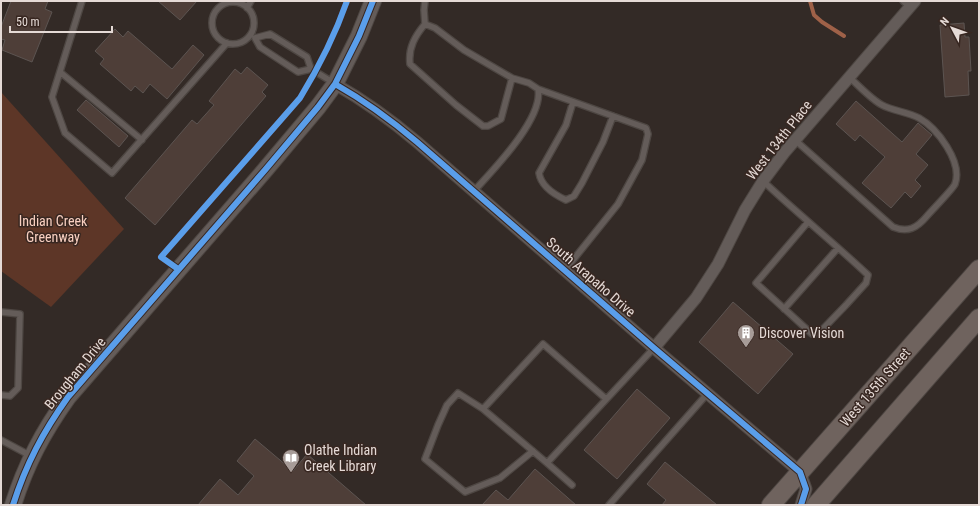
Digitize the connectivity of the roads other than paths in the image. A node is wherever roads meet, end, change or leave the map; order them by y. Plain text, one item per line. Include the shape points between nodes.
1 (82, 1) edge
2 (251, 1) edge
3 (373, 1) edge
4 (426, 1) edge
5 (909, 3) edge
6 (247, 8) junction
7 (425, 24) junction
8 (253, 36) junction
9 (227, 43) junction
10 (312, 69) junction
11 (60, 72) junction
12 (849, 77) junction
13 (512, 78) junction
14 (335, 84) junction
15 (538, 89) junction
16 (573, 102) junction
17 (613, 116) junction
18 (142, 140) junction
19 (795, 140) junction
20 (763, 181) junction
21 (474, 191) junction
22 (808, 222) junction
23 (838, 248) junction
24 (979, 269) edge
25 (565, 270) junction
26 (784, 309) junction
27 (1, 312) edge
28 (979, 318) edge
29 (654, 348) junction
30 (708, 393) junction
31 (1, 395) edge
32 (606, 398) junction
33 (483, 409) junction
34 (1, 440) edge
35 (533, 451) junction
36 (31, 456) junction
37 (547, 462) junction
38 (800, 472) junction
39 (572, 485) dead end
40 (13, 505) edge
41 (609, 505) edge
42 (771, 505) edge
43 (801, 505) edge
44 (816, 505) edge

1 - 11 lane
2 - 6 lane
3 - 14 street, Brougham Drive
4 - 7 lane
5 - 12 street, West 134th Place
6 - 8 lane via 254,21
6 - 9 lane via 235,2 227,3 216,11 213,17 213,30 221,41
7 - 13 lane
7 - 13 lane via 415,36 409,54 410,64 483,126 501,119
8 - 9 lane via 240,43
8 - 10 lane via 260,48 298,72
8 - 10 lane via 270,34 307,57
9 - 18 lane
10 - 14 lane
11 - 18 lane
11 - 18 lane via 52,98 65,133 112,173
12 - 19 street, West 134th Place
12 - 19 lane via 881,105 919,118 935,130 947,146 956,168 955,184 922,222 914,228 902,230 893,227
13 - 15 lane via 529,83
14 - 21 street, South Arapaho Drive via 386,116
14 - 36 street, Brougham Drive via 265,170 68,397
15 - 16 lane
15 - 21 lane via 540,96 515,145
16 - 17 lane
16 - 17 lane via 566,125 539,173 540,180 566,200 574,196 582,183
17 - 25 lane via 646,128 648,134 642,160 618,204
19 - 20 street, West 134th Place
20 - 22 lane
20 - 29 street, West 134th Place via 745,210 718,264 696,298
21 - 25 street, South Arapaho Drive
22 - 23 lane
22 - 26 lane via 756,282
23 - 26 lane
23 - 26 lane via 868,275 866,282 819,333 812,334
24 - 38 main road, West 135th Street
25 - 29 street, South Arapaho Drive
27 - 31 lane via 20,314 18,388 10,396
28 - 44 main road
29 - 30 street, South Arapaho Drive
29 - 32 lane
30 - 38 street, South Arapaho Drive
30 - 41 lane
32 - 33 lane via 543,344
32 - 37 lane
33 - 35 lane
33 - 35 lane via 458,393 447,405 426,459 465,492 500,478
34 - 36 lane
35 - 37 lane
36 - 40 street, Brougham Drive
37 - 39 lane
38 - 42 main road, West 135th Street
38 - 43 street via 806,489

